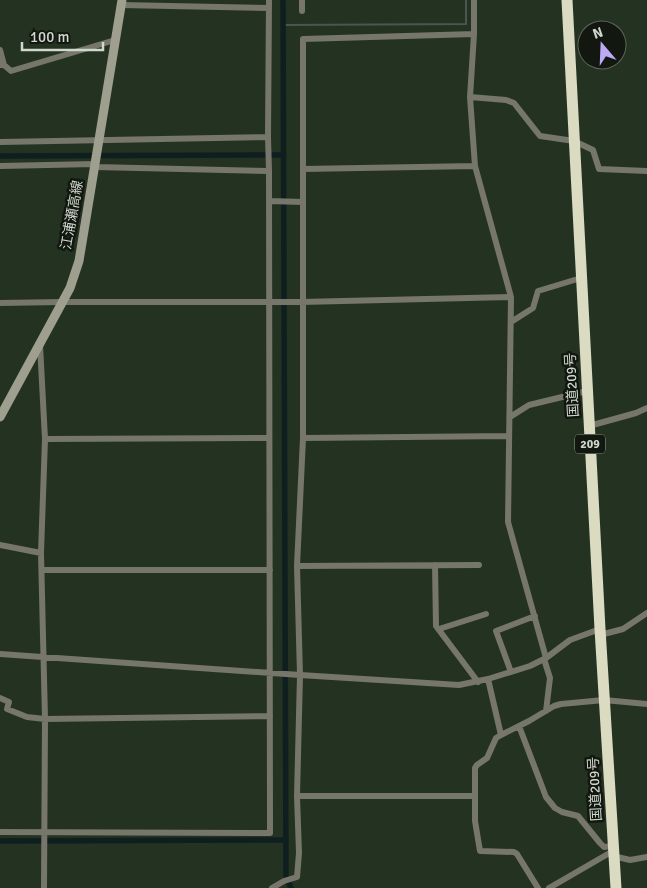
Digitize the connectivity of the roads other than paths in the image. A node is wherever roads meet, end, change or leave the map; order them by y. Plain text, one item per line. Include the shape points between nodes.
1 (269, 0) edge
2 (302, 0) edge
3 (474, 0) edge
4 (567, 0) edge
5 (121, 3) edge
6 (269, 8) junction
7 (302, 11) dead end
8 (474, 34) junction
9 (115, 40) junction
10 (0, 50) edge
11 (2, 65) edge
12 (470, 97) junction
13 (268, 137) junction
14 (574, 141) junction
15 (0, 142) edge
16 (98, 142) junction
17 (0, 166) edge
18 (95, 166) junction
19 (476, 166) junction
20 (303, 169) junction
21 (269, 171) junction
22 (647, 171) edge
23 (271, 201) junction
24 (302, 202) junction
25 (581, 278) junction
26 (511, 297) junction
27 (62, 302) junction
28 (302, 302) junction
29 (0, 303) edge
30 (270, 303) junction
31 (511, 322) junction
32 (40, 343) junction
33 (587, 391) junction
34 (3, 406) edge
35 (647, 408) edge
36 (0, 417) edge
37 (510, 417) junction
38 (589, 426) junction
39 (510, 436) junction
40 (269, 438) junction
41 (303, 438) junction
42 (45, 439) junction
43 (0, 545) edge
44 (41, 554) junction
45 (479, 565) dead end
46 (297, 566) junction
47 (435, 566) junction
48 (42, 570) junction
49 (270, 570) junction
50 (647, 613) edge
51 (486, 614) dead end
52 (535, 616) junction
53 (439, 629) junction
54 (600, 632) junction
55 (0, 654) edge
56 (43, 657) junction
57 (545, 659) junction
58 (511, 672) junction
59 (272, 673) junction
60 (300, 675) junction
61 (488, 679) junction
62 (478, 682) junction
63 (0, 698) edge
64 (604, 700) junction
65 (647, 704) edge
66 (546, 711) junction
67 (270, 716) junction
68 (45, 719) junction
69 (519, 726) junction
70 (501, 735) junction
71 (297, 796) junction
72 (474, 796) junction
73 (0, 832) edge
74 (45, 832) junction
75 (613, 851) junction
76 (647, 857) edge
77 (44, 888) edge
78 (272, 888) edge
79 (538, 888) edge
80 (549, 888) edge
81 (616, 888) edge

1 - 6 street
2 - 7 street
3 - 8 street
4 - 14 highway, 国道209号 / 209
5 - 6 street
5 - 9 main road, 江浦瀬高線
6 - 13 street
8 - 12 street
8 - 20 street via 303,39
9 - 11 street via 12,71
9 - 16 main road, 江浦瀬高線
10 - 11 street
12 - 14 street via 514,103 540,136
12 - 19 street
13 - 16 street
13 - 21 street
14 - 22 street via 593,150 599,169
14 - 25 highway, 国道209号 / 209
15 - 16 street
16 - 18 main road, 江浦瀬高線
17 - 18 street
18 - 21 street
18 - 27 main road, 江浦瀬高線 via 79,260
19 - 20 street
19 - 26 street
20 - 24 street
21 - 23 street
23 - 24 street
23 - 30 street
24 - 28 street
25 - 31 street via 538,291 533,308
25 - 33 highway, 国道209号 / 209
26 - 28 street
26 - 31 street
27 - 29 street
27 - 30 street
27 - 32 main road, 江浦瀬高線
28 - 30 street
28 - 41 street
30 - 40 street
31 - 37 street
32 - 34 main road, 江浦瀬高線
32 - 42 street
33 - 37 street via 529,405
33 - 38 highway, 国道209号 / 209
34 - 36 main road, 江浦瀬高線
35 - 38 street
37 - 39 street
38 - 54 highway, 国道209号 / 209
39 - 41 street
39 - 52 street via 508,522
40 - 42 street
40 - 49 street
41 - 46 street
42 - 44 street
43 - 44 street
44 - 48 street
45 - 47 street
46 - 47 street
46 - 60 street
47 - 53 street via 436,626
48 - 49 street
48 - 56 street
49 - 59 street
50 - 54 street via 623,629
51 - 53 street
52 - 57 street
52 - 58 street via 496,632
53 - 62 street
54 - 57 street via 570,640
54 - 64 highway, 国道209号 / 209
55 - 56 street
56 - 59 street
56 - 68 street
57 - 58 street
57 - 66 street via 550,678
58 - 61 street
59 - 60 street
59 - 67 street
60 - 62 street via 459,684
60 - 71 street
61 - 62 street
61 - 70 street
63 - 68 street via 9,702 7,709 27,717
64 - 65 street
64 - 66 street via 561,704
64 - 75 highway, 国道209号 / 209
66 - 69 street
67 - 68 street
67 - 74 street via 270,833
68 - 74 street
69 - 70 street
69 - 75 street via 550,803 562,812 578,816 600,843
70 - 72 street via 496,738 487,758 475,768
71 - 72 street
71 - 78 street via 297,876
72 - 79 street via 480,851 518,854
73 - 74 street
74 - 77 street
75 - 76 street via 630,860
75 - 80 street
75 - 81 highway, 国道209号 / 209

